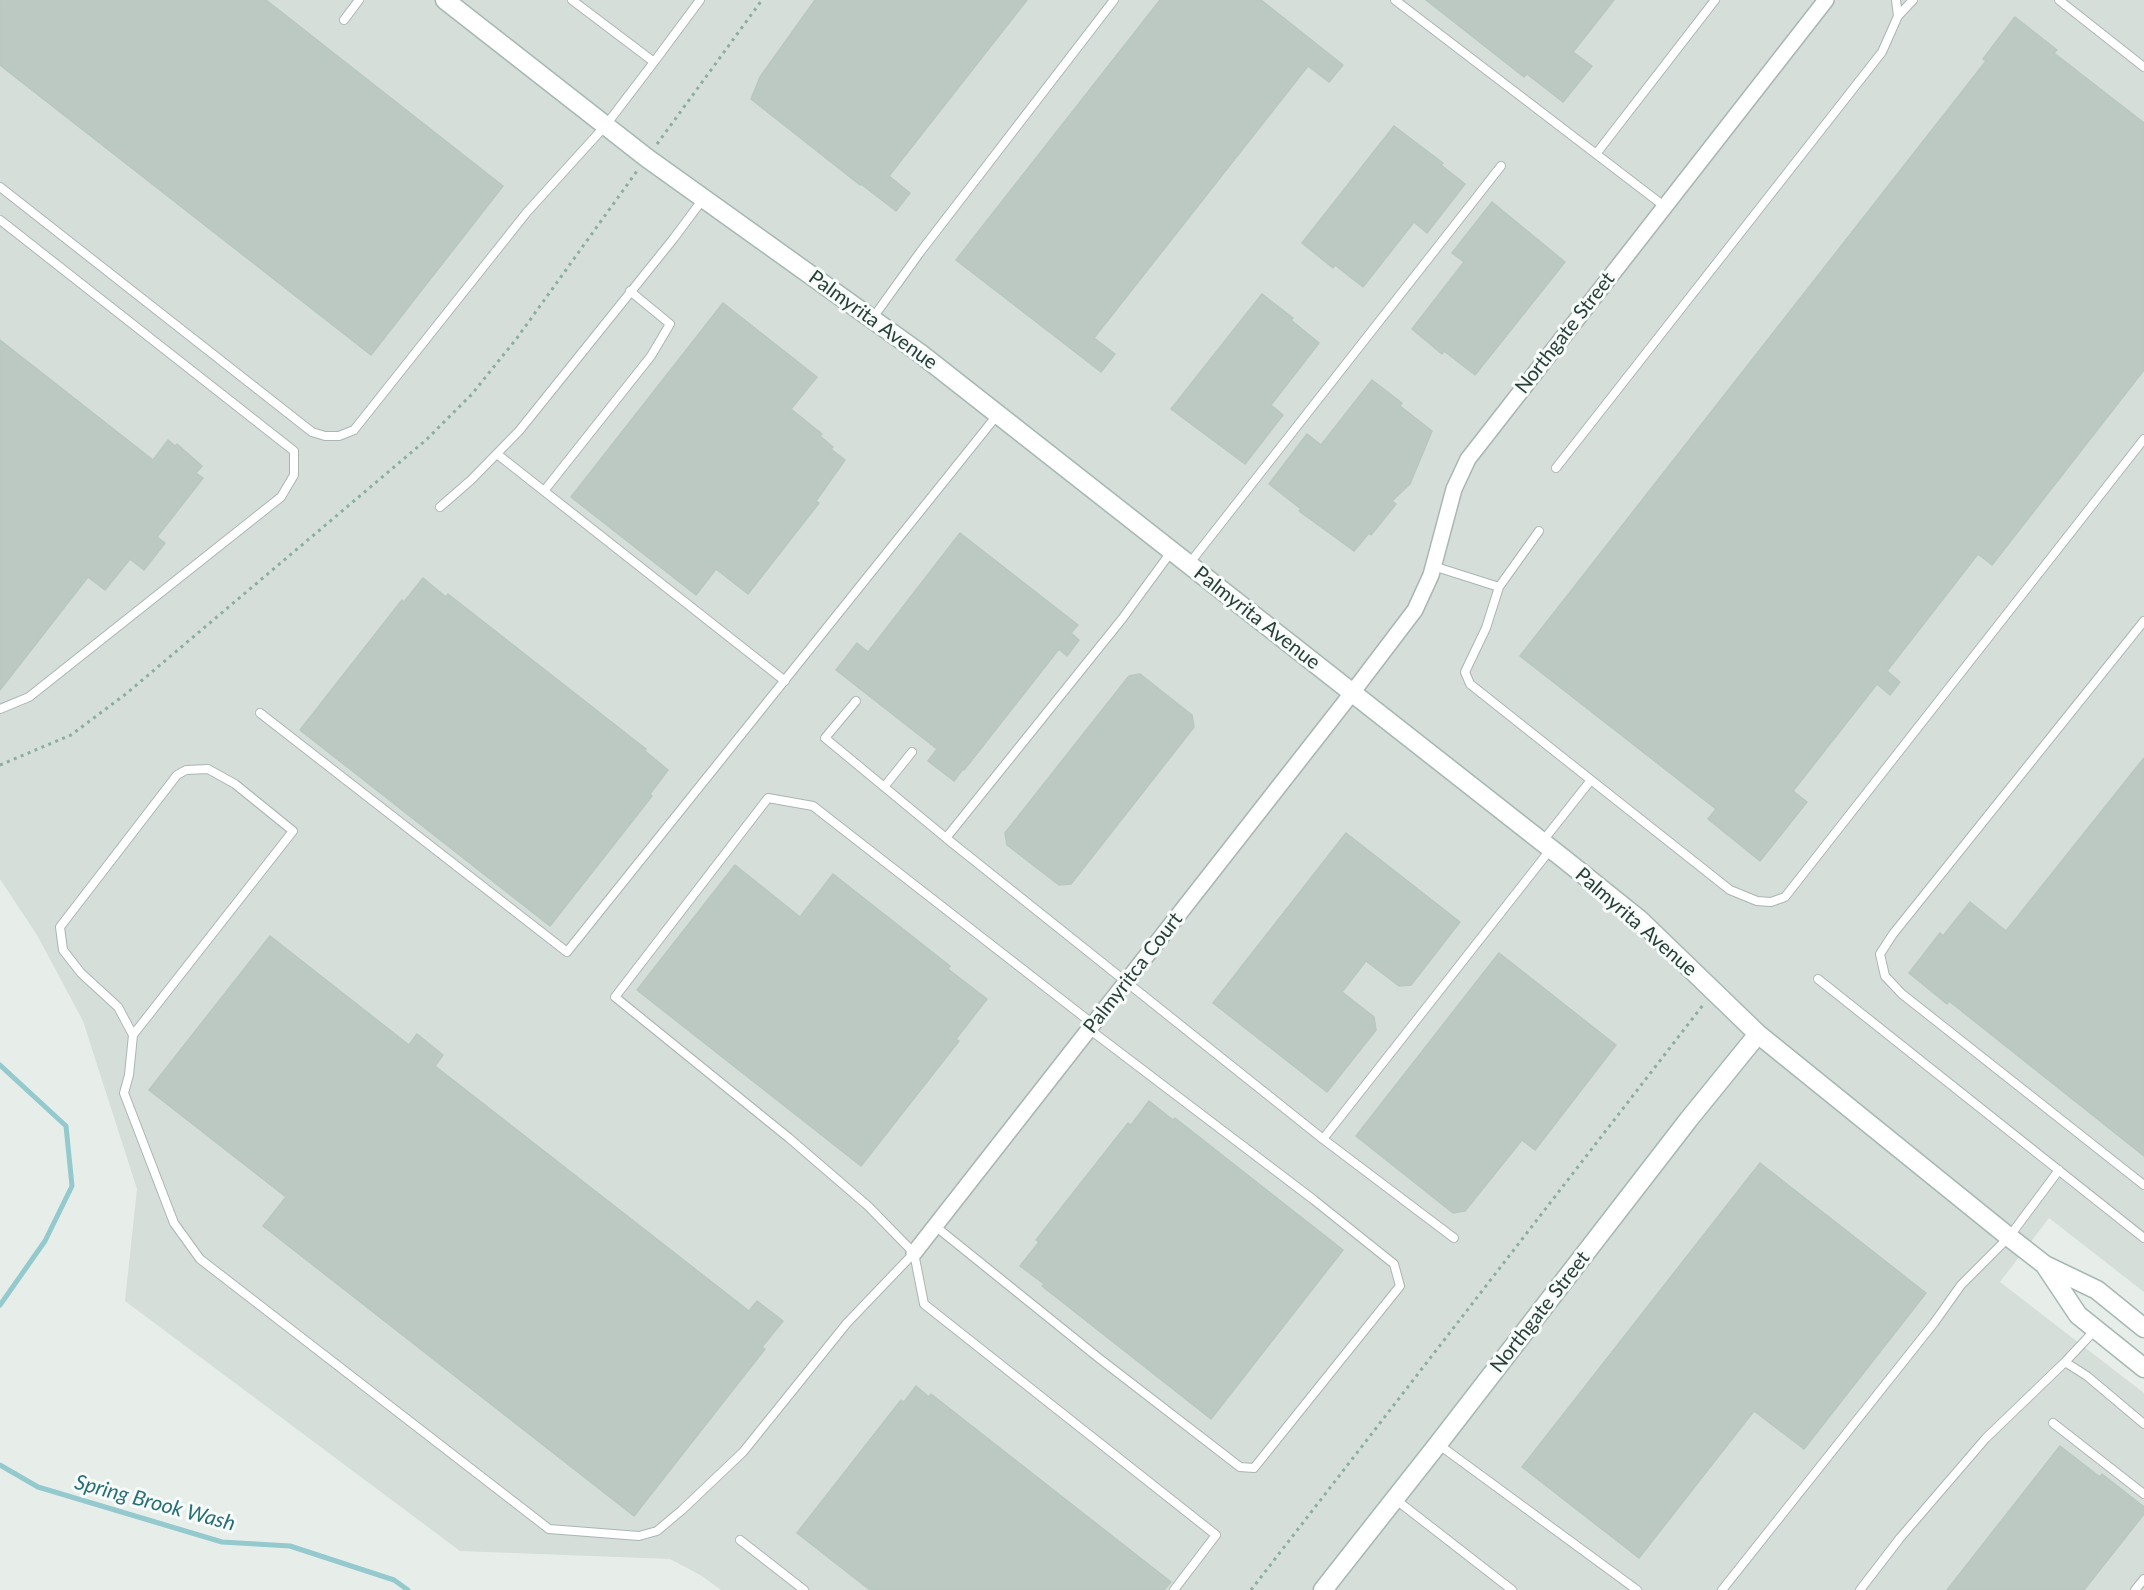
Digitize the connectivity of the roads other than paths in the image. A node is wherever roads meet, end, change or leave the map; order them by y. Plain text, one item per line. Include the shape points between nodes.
1 (359, 0) edge
2 (445, 0) edge
3 (572, 0) edge
4 (700, 0) edge
5 (1114, 0) edge
6 (1395, 0) edge
7 (1715, 0) edge
8 (1826, 0) edge
9 (1896, 0) edge
10 (1913, 0) edge
11 (2059, 0) edge
12 (1898, 16) junction
13 (344, 20) dead end
14 (654, 62) junction
15 (2144, 67) edge
16 (606, 125) junction
17 (1596, 154) junction
18 (1501, 166) dead end
19 (0, 187) edge
20 (704, 198) junction
21 (1664, 206) junction
22 (0, 220) edge
23 (630, 291) junction
24 (872, 319) junction
25 (998, 414) junction
26 (2144, 439) edge
27 (497, 454) junction
28 (1556, 468) dead end
29 (544, 491) junction
30 (440, 507) dead end
31 (1539, 531) dead end
32 (1172, 550) junction
33 (1189, 564) junction
34 (1433, 566) junction
35 (1498, 587) junction
36 (2144, 621) edge
37 (785, 681) junction
38 (1352, 693) junction
39 (856, 701) dead end
40 (0, 709) edge
41 (260, 713) dead end
42 (912, 752) dead end
43 (1591, 780) junction
44 (884, 787) junction
45 (946, 838) junction
46 (1547, 845) junction
47 (1818, 979) dead end
48 (1125, 983) junction
49 (1091, 1027) junction
50 (1758, 1034) junction
51 (133, 1035) junction
52 (1323, 1139) junction
53 (2059, 1170) junction
54 (2144, 1185) edge
55 (935, 1226) junction
56 (2009, 1237) junction
57 (1454, 1238) dead end
58 (2144, 1238) edge
59 (914, 1253) junction
60 (2045, 1265) junction
61 (2144, 1328) edge
62 (2096, 1329) junction
63 (2066, 1362) junction
64 (2144, 1368) edge
65 (2054, 1423) dead end
66 (2144, 1424) edge
67 (1438, 1444) junction
68 (2144, 1494) edge
69 (1395, 1499) junction
70 (740, 1540) dead end
71 (2144, 1579) edge
72 (804, 1590) edge
73 (1174, 1590) edge
74 (1323, 1590) edge
75 (1512, 1590) edge
76 (1637, 1590) edge
77 (1722, 1590) edge
78 (1860, 1590) edge
79 (2135, 1590) edge

1 - 13 lane
2 - 16 street, Palmyrita Avenue
3 - 14 lane
4 - 14 lane
5 - 24 lane
6 - 17 lane
7 - 17 lane
8 - 21 street, Northgate Street
9 - 12 lane
10 - 12 lane
11 - 15 lane
12 - 28 lane via 1882,52
14 - 16 lane
16 - 19 lane via 527,212 354,430 339,436 312,432
16 - 20 street, Palmyrita Avenue
17 - 21 lane
18 - 33 lane
20 - 23 lane
20 - 24 street, Palmyrita Avenue
21 - 34 street, Northgate Street via 1468,459 1454,489
22 - 40 lane via 294,451 294,475 281,497 29,697
23 - 27 lane
23 - 29 lane via 669,324 651,356
24 - 25 street, Palmyrita Avenue
25 - 32 street, Palmyrita Avenue
25 - 37 lane
26 - 43 lane via 1785,897 1757,901 1730,890
27 - 29 lane
27 - 30 lane
29 - 37 lane
31 - 35 lane
32 - 33 street, Palmyrita Avenue
32 - 45 lane via 1122,619
33 - 38 street, Palmyrita Avenue
34 - 35 lane
34 - 38 street, Northgate Street via 1415,610
35 - 43 lane via 1486,628 1465,672 1470,684
36 - 54 lane via 1880,954 1885,976 1902,994
37 - 41 lane via 567,952
38 - 46 street, Palmyrita Avenue
38 - 48 street, Palmyritca Court
39 - 44 lane via 825,738
42 - 44 lane
43 - 46 lane
44 - 45 lane
45 - 48 lane
46 - 50 street, Palmyrita Avenue via 1640,920
46 - 52 lane
47 - 53 lane
48 - 49 street, Palmyritca Court
48 - 52 lane
49 - 55 street, Palmyritca Court
49 - 55 lane via 1394,1264 1400,1286 1254,1468 1240,1467
49 - 59 lane via 813,806 768,798 615,997 789,1138 868,1206
50 - 56 street, Palmyrita Avenue
50 - 67 street, Northgate Street
51 - 51 lane via 293,831 235,784 208,769 186,770 177,775 60,927 63,950 118,1008
51 - 59 lane via 124,1093 174,1223 200,1259 549,1529 639,1536 657,1531 743,1452 847,1323
52 - 57 lane
53 - 56 lane
53 - 58 lane
55 - 59 street, Palmyritca Court
56 - 60 street, Palmyrita Avenue
56 - 77 lane via 1961,1285
59 - 73 lane via 924,1304 1216,1535
60 - 61 street, Palmyrita Avenue via 2097,1290
60 - 62 street, Palmyrita Avenue via 2078,1315
62 - 63 lane
62 - 64 street, Palmyrita Avenue
63 - 66 lane
63 - 78 lane via 1986,1438
65 - 68 lane
67 - 69 street, Northgate Street
67 - 76 lane
69 - 74 street, Northgate Street
69 - 75 lane
70 - 72 lane
71 - 79 lane

